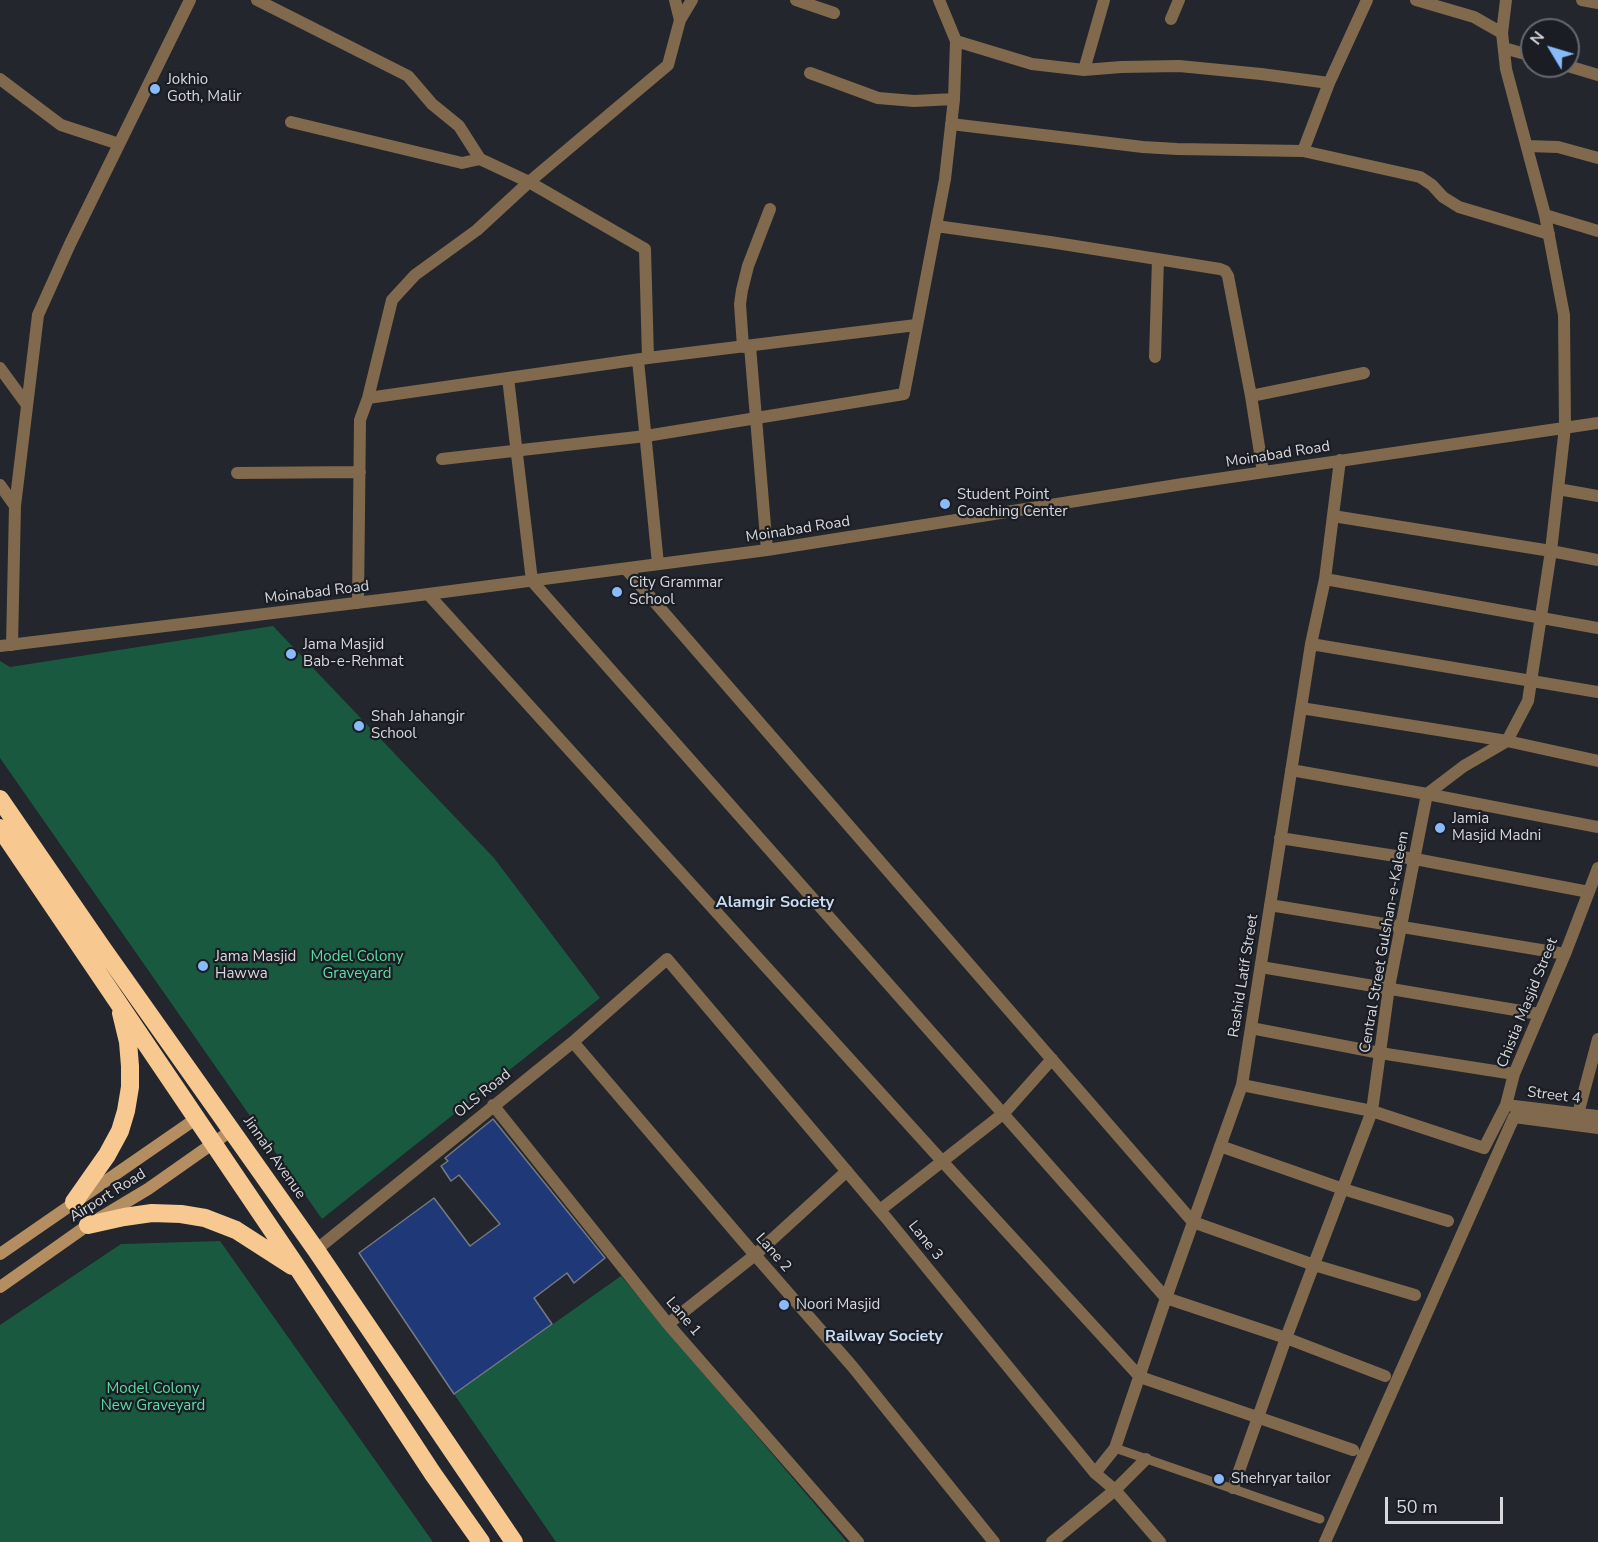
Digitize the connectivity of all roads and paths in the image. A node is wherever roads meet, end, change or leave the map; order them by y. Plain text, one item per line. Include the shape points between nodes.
1 (190, 0) edge
2 (257, 0) edge
3 (675, 0) edge
4 (692, 0) edge
5 (796, 0) edge
6 (939, 0) edge
7 (1104, 0) edge
8 (1179, 0) edge
9 (1367, 0) edge
10 (1416, 0) edge
11 (1506, 0) edge
12 (1582, 0) edge
13 (1598, 3) edge
14 (834, 13) dead end
15 (1171, 19) dead end
16 (680, 20) junction
17 (1502, 33) junction
18 (956, 41) junction
19 (1504, 48) junction
20 (1520, 53) edge
21 (1084, 70) junction
22 (1580, 70) edge
23 (810, 73) dead end
24 (1598, 75) edge
25 (0, 79) edge
26 (1329, 83) junction
27 (954, 99) junction
28 (291, 123) dead end
29 (951, 124) junction
30 (119, 144) junction
31 (1527, 146) junction
32 (1303, 151) junction
33 (1598, 158) edge
34 (480, 159) junction
35 (530, 182) junction
36 (770, 209) dead end
37 (1545, 215) junction
38 (936, 226) junction
39 (1598, 231) edge
40 (1549, 234) junction
41 (1158, 259) junction
42 (916, 326) junction
43 (747, 346) junction
44 (1155, 357) dead end
45 (643, 359) junction
46 (0, 368) edge
47 (1364, 373) dead end
48 (508, 378) junction
49 (1251, 396) junction
50 (368, 398) junction
51 (27, 405) junction
52 (757, 418) junction
53 (1598, 423) edge
54 (1565, 427) junction
55 (646, 436) junction
56 (516, 450) junction
57 (442, 459) dead end
58 (1340, 460) junction
59 (360, 472) junction
60 (1263, 472) junction
61 (237, 473) dead end
62 (0, 485) edge
63 (1558, 489) junction
64 (1598, 496) edge
65 (15, 506) junction
66 (1333, 516) junction
67 (767, 550) junction
68 (1551, 551) junction
69 (1598, 561) edge
70 (658, 564) junction
71 (626, 569) junction
72 (1325, 579) junction
73 (532, 581) junction
74 (428, 594) junction
75 (358, 603) junction
76 (1540, 617) junction
77 (1598, 628) edge
78 (1311, 644) junction
79 (6, 646) edge
80 (1531, 679) junction
81 (1598, 692) edge
82 (1301, 708) junction
83 (1507, 741) junction
84 (1598, 761) edge
85 (1291, 770) junction
86 (1427, 794) junction
87 (0, 799) edge
88 (1598, 827) edge
89 (0, 828) edge
90 (1280, 838) junction
91 (1415, 859) junction
92 (1598, 868) edge
93 (1589, 892) junction
94 (1270, 905) junction
95 (1401, 926) junction
96 (1564, 954) junction
97 (667, 959) joint
98 (1260, 967) junction
99 (1389, 987) junction
100 (119, 1003) junction
101 (1539, 1014) junction
102 (1251, 1028) junction
103 (1598, 1039) edge
104 (573, 1042) junction
105 (1380, 1053) junction
106 (1052, 1059) junction
107 (1514, 1074) junction
108 (1242, 1085) junction
109 (493, 1105) junction
110 (1506, 1105) junction
111 (1372, 1111) junction
112 (1004, 1113) junction
113 (1578, 1114) junction
114 (1598, 1116) edge
115 (197, 1118) junction
116 (1598, 1128) edge
117 (232, 1130) junction
118 (214, 1144) junction
119 (1220, 1146) junction
120 (942, 1161) junction
121 (847, 1171) junction
122 (1342, 1189) junction
123 (74, 1203) junction
124 (880, 1210) junction
125 (1448, 1221) dead end
126 (1193, 1222) junction
127 (88, 1225) junction
128 (316, 1250) junction
129 (0, 1254) edge
130 (755, 1255) junction
131 (1314, 1265) junction
132 (299, 1270) junction
133 (0, 1287) edge
134 (1415, 1295) dead end
135 (1166, 1298) junction
136 (669, 1324) junction
137 (1286, 1338) junction
138 (1385, 1376) dead end
139 (1140, 1377) junction
140 (1258, 1416) junction
141 (1115, 1448) junction
142 (1353, 1450) dead end
143 (1146, 1459) junction
144 (1095, 1473) junction
145 (1233, 1488) junction
146 (1115, 1490) junction
147 (1320, 1519) dead end
148 (481, 1542) edge
149 (514, 1542) edge
150 (858, 1542) edge
151 (994, 1542) edge
152 (1052, 1542) edge
153 (1160, 1542) edge
154 (1325, 1542) edge

1 - 30 street
2 - 34 street via 408,76 432,104 459,126
3 - 16 street
4 - 16 street
5 - 14 street
6 - 18 street
7 - 21 street
8 - 15 street
9 - 26 street
10 - 17 street via 1474,16
11 - 17 street
12 - 13 street
16 - 35 street via 668,65
17 - 19 street
18 - 21 street via 1032,64
18 - 27 street
19 - 20 street
19 - 31 street
21 - 26 street via 1179,66
22 - 24 street
23 - 27 street via 878,98
25 - 30 street via 61,125
26 - 32 street
27 - 29 street
28 - 34 street via 462,163
29 - 32 street via 1143,147
29 - 38 street
30 - 51 street via 38,315
31 - 33 street via 1558,147
31 - 37 street
32 - 40 street via 1420,177 1459,207
34 - 35 street
35 - 45 street via 645,249
35 - 50 street via 477,230 415,275 392,300
36 - 43 street via 742,290 740,304
37 - 39 street
37 - 40 street
38 - 41 street
38 - 42 street
40 - 54 street via 1564,315
41 - 44 street
41 - 49 street via 1220,269 1228,276
42 - 43 street
42 - 52 street via 904,394
43 - 45 street
43 - 52 street
45 - 48 street
45 - 55 street
46 - 51 street
47 - 49 street
48 - 50 street
48 - 56 street
49 - 60 street
50 - 59 street via 360,420
51 - 65 street
52 - 55 street
52 - 67 street
53 - 54 street, Moinabad Road
54 - 58 street, Moinabad Road
54 - 63 street
55 - 56 street
55 - 70 street
56 - 57 street
56 - 73 street
58 - 60 street, Moinabad Road
58 - 66 street, Rashid Latif Street
59 - 61 street
59 - 75 street
60 - 67 street, Moinabad Road
62 - 65 street
63 - 64 street
63 - 68 street
65 - 79 street
66 - 68 street
66 - 72 street, Rashid Latif Street
67 - 70 street, Moinabad Road
68 - 69 street
68 - 76 street
70 - 71 street, Moinabad Road
71 - 73 street, Moinabad Road
71 - 106 street
72 - 76 street
72 - 78 street, Rashid Latif Street
73 - 74 street, Moinabad Road
73 - 112 street
74 - 75 street, Moinabad Road
74 - 120 street
75 - 79 street, Moinabad Road
76 - 77 street
76 - 80 street
78 - 80 street
78 - 82 street, Rashid Latif Street
80 - 81 street
80 - 83 street via 1528,701
82 - 83 street
82 - 85 street, Rashid Latif Street
83 - 84 street
83 - 86 street
85 - 86 street
85 - 90 street, Rashid Latif Street
86 - 88 street
86 - 91 street, Central Street Gulshan-e-Kaleem
87 - 117 highway, Jinnah Avenue
89 - 100 highway
90 - 91 street
90 - 94 street, Rashid Latif Street
91 - 93 street
91 - 95 street, Central Street Gulshan-e-Kaleem
92 - 93 street, Chistia Masjid Street
93 - 96 street, Chistia Masjid Street
94 - 95 street
94 - 98 street, Rashid Latif Street
95 - 96 street
95 - 99 street, Central Street Gulshan-e-Kaleem
96 - 101 street, Chistia Masjid Street
97 - 104 street, OLS Road
97 - 121 street, Lane 3
98 - 99 street
98 - 102 street, Rashid Latif Street
99 - 101 street
99 - 105 street, Central Street Gulshan-e-Kaleem
100 - 115 highway
100 - 123 highway via 130,1065 126,1111 107,1155
101 - 107 street, Chistia Masjid Street
102 - 105 street
102 - 108 street, Rashid Latif Street
103 - 113 street
104 - 109 street, OLS Road
104 - 130 street, Lane 2
105 - 107 street
105 - 111 street, Central Street Gulshan-e-Kaleem
106 - 112 street
106 - 126 street
107 - 110 street, Chistia Masjid Street
108 - 111 street
108 - 119 street, Rashid Latif Street
109 - 128 street, OLS Road
109 - 136 street, Lane 1
110 - 111 street, Chistia Masjid Street via 1484,1148
110 - 113 street, Street 4
111 - 122 street, Central Street Gulshan-e-Kaleem
112 - 120 street
112 - 135 street
113 - 114 street, Street 4
115 - 118 highway
115 - 123 main road, Airport Road
116 - 154 street via 1514,1117
117 - 118 main road, Airport Road
117 - 128 highway, Jinnah Avenue
118 - 127 main road, Airport Road
118 - 132 highway
119 - 122 street
119 - 126 street, Rashid Latif Street
120 - 124 street
120 - 139 street
121 - 124 street, Lane 3
121 - 130 street
122 - 125 street
122 - 131 street, Central Street Gulshan-e-Kaleem
123 - 129 main road, Airport Road
124 - 144 street, Lane 3
126 - 131 street
126 - 135 street, Rashid Latif Street
127 - 132 highway via 152,1213 205,1218 236,1230
127 - 133 main road, Airport Road
128 - 149 highway, Jinnah Avenue
130 - 136 street
130 - 151 street, Lane 2 via 852,1366
131 - 134 street
131 - 137 street, Central Street Gulshan-e-Kaleem
132 - 148 highway
135 - 137 street
135 - 139 street, Rashid Latif Street
136 - 150 street, Lane 1
137 - 138 street
137 - 140 street, Central Street Gulshan-e-Kaleem
139 - 140 street
139 - 141 street, Rashid Latif Street
140 - 142 street
140 - 145 street, Central Street Gulshan-e-Kaleem
141 - 143 lane
141 - 144 street, Rashid Latif Street
143 - 145 lane
143 - 146 street
144 - 146 street, Lane 3
145 - 147 lane
146 - 152 street
146 - 153 street, Lane 3

